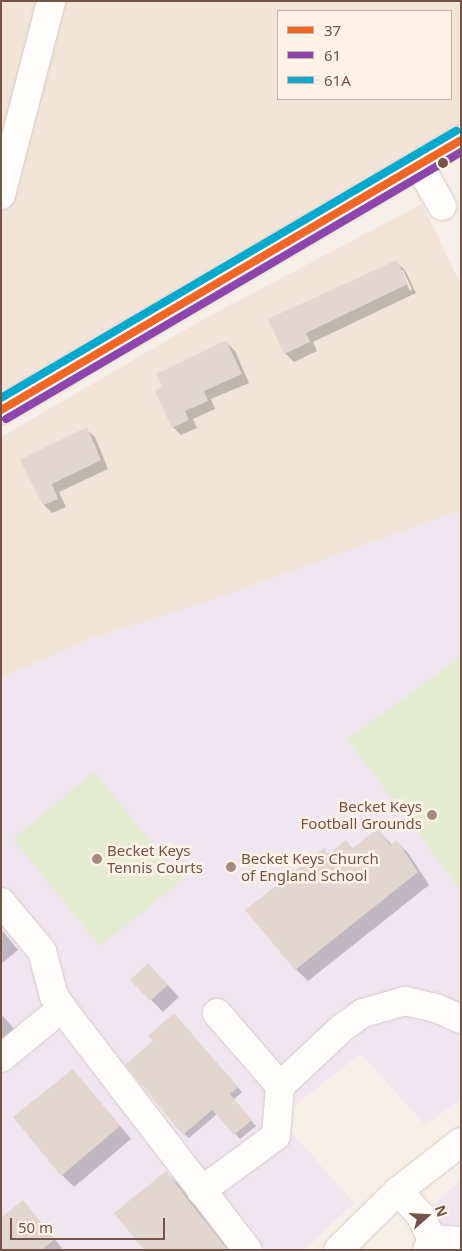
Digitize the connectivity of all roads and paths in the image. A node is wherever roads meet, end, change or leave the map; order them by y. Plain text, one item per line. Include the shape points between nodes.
1 (52, 1) edge
2 (461, 140) edge
3 (418, 166) junction
4 (1, 195) edge
5 (442, 206) dead end
6 (1, 410) edge
7 (1, 902) edge
8 (62, 1008) junction
9 (217, 1013) dead end
10 (461, 1019) edge
11 (1, 1058) edge
12 (280, 1086) junction
13 (461, 1142) edge
14 (201, 1191) junction
15 (398, 1191) junction
16 (461, 1241) edge
17 (429, 1244) edge
18 (248, 1250) edge
19 (338, 1250) edge

1 - 4 street
2 - 3 street
3 - 5 street
3 - 6 street
7 - 8 street via 42,951 54,996
8 - 11 street
8 - 14 street
9 - 12 street
10 - 12 street via 436,1008 405,1001 363,1013 342,1028
12 - 14 street via 279,1132 276,1136
13 - 15 street
14 - 18 street
15 - 17 street via 420,1215
15 - 19 street
16 - 17 street

